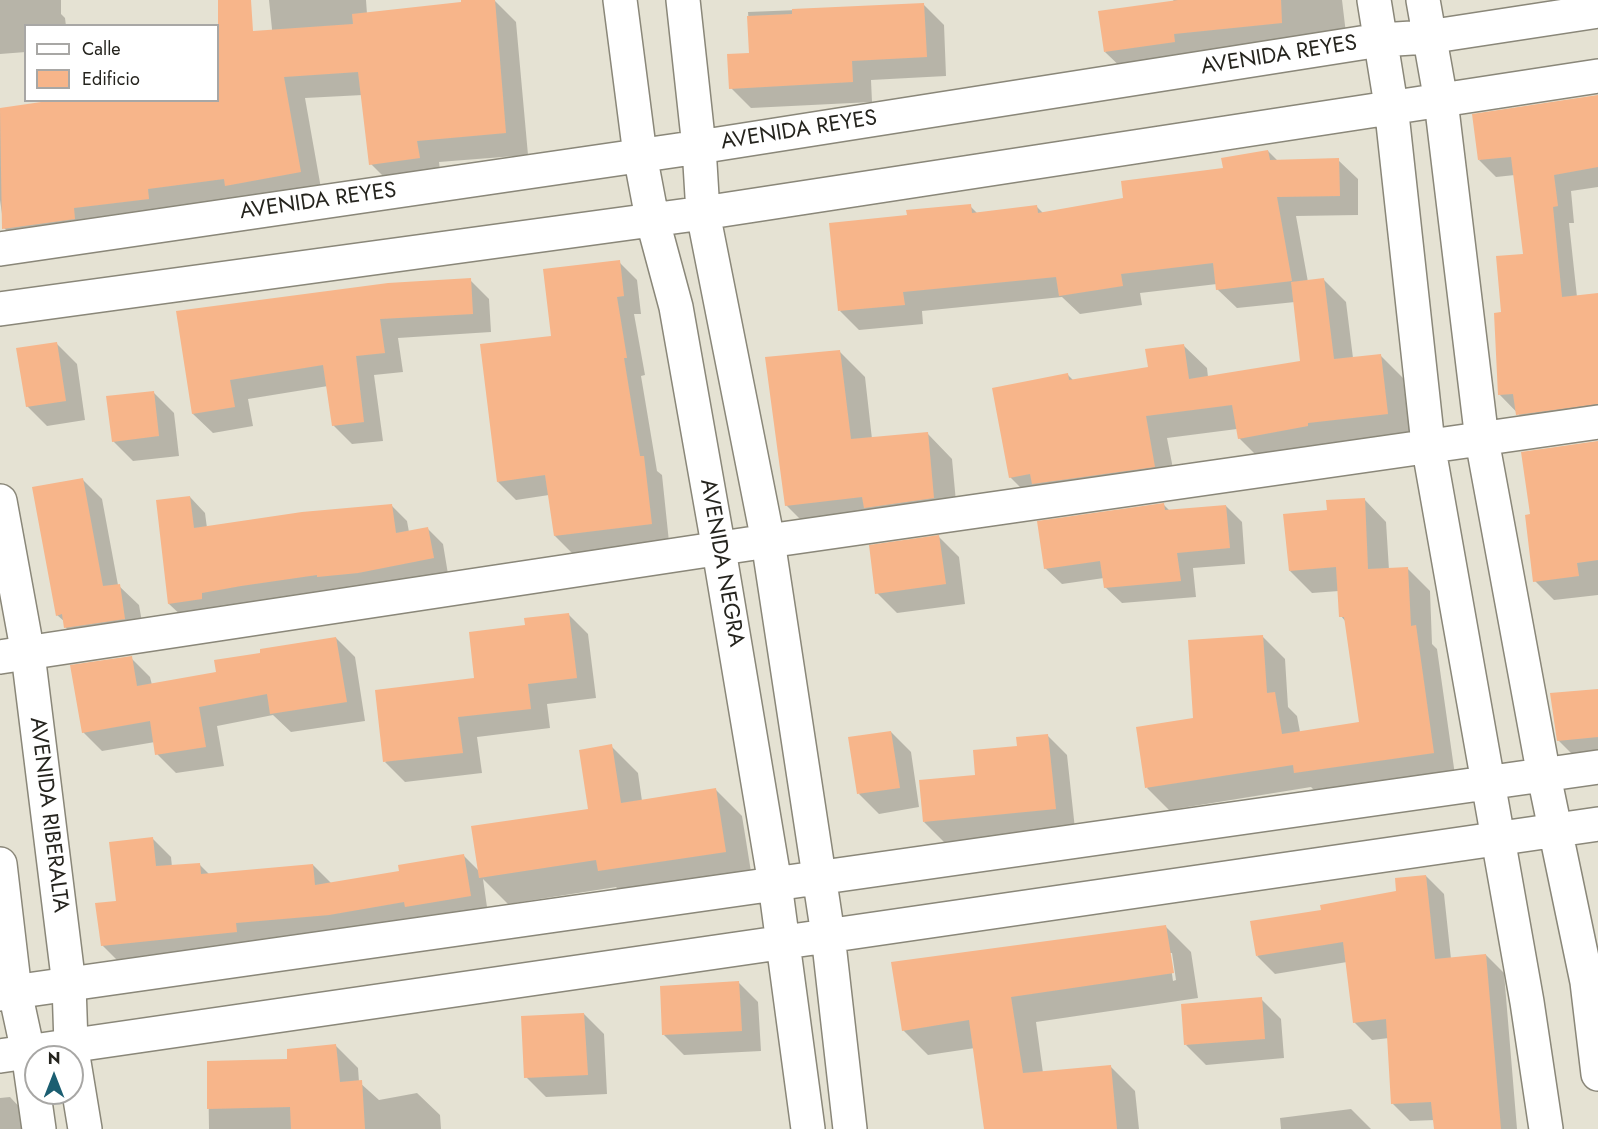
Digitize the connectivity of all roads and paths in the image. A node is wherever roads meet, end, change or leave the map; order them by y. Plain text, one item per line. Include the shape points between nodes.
1 (620, 0) edge
2 (683, 0) edge
3 (1374, 0) edge
4 (1423, 0) edge
5 (1598, 11) edge
6 (1428, 37) junction
7 (1380, 40) junction
8 (1598, 76) edge
9 (1441, 100) junction
10 (1391, 105) junction
11 (699, 147) junction
12 (640, 155) junction
13 (703, 213) junction
14 (652, 218) junction
15 (0, 249) edge
16 (0, 309) edge
17 (1598, 422) edge
18 (1482, 440) junction
19 (1428, 444) junction
20 (0, 501) edge
21 (768, 541) junction
22 (719, 550) junction
23 (14, 655) edge
24 (1598, 767) edge
25 (1544, 776) junction
26 (1488, 783) junction
27 (1598, 824) edge
28 (1556, 832) junction
29 (1498, 839) junction
30 (0, 864) edge
31 (819, 878) junction
32 (775, 884) junction
33 (828, 935) junction
34 (783, 942) junction
35 (69, 985) junction
36 (8, 993) edge
37 (71, 1044) junction
38 (14, 1054) edge
39 (1598, 1074) edge
40 (39, 1129) edge
41 (86, 1129) edge
42 (808, 1129) edge
43 (850, 1129) edge
44 (1546, 1129) edge

1 - 12 street, AVENIDA NEGRA
2 - 11 street
3 - 7 street
4 - 6 street
5 - 6 street, AVENIDA REYES
6 - 7 street, AVENIDA REYES
6 - 9 street
7 - 10 street
7 - 11 street, AVENIDA REYES
8 - 9 street
9 - 10 street
9 - 18 street
10 - 13 street
10 - 19 street
11 - 12 street, AVENIDA REYES
11 - 13 street
12 - 14 street, AVENIDA NEGRA
12 - 15 street, AVENIDA REYES
13 - 14 street
13 - 21 street
14 - 16 street
14 - 22 street, AVENIDA NEGRA via 676,307
17 - 18 street
18 - 19 street
18 - 25 street
19 - 21 street
19 - 26 street
20 - 23 street, AVENIDA RIBERALTA
21 - 22 street
21 - 31 street
22 - 23 street
22 - 32 street, AVENIDA NEGRA
23 - 35 street, AVENIDA RIBERALTA
24 - 25 street
25 - 26 street
25 - 28 street
26 - 29 street
26 - 31 street
27 - 28 street
28 - 29 street
28 - 39 street via 1587,982
29 - 33 street
29 - 44 street
30 - 36 street
31 - 32 street
31 - 33 street
32 - 34 street, AVENIDA NEGRA
32 - 35 street
33 - 34 street
33 - 43 street
34 - 37 street
34 - 42 street, AVENIDA NEGRA
35 - 36 street
35 - 37 street, AVENIDA RIBERALTA
36 - 38 street
37 - 38 street
37 - 41 street, AVENIDA RIBERALTA
38 - 40 street

